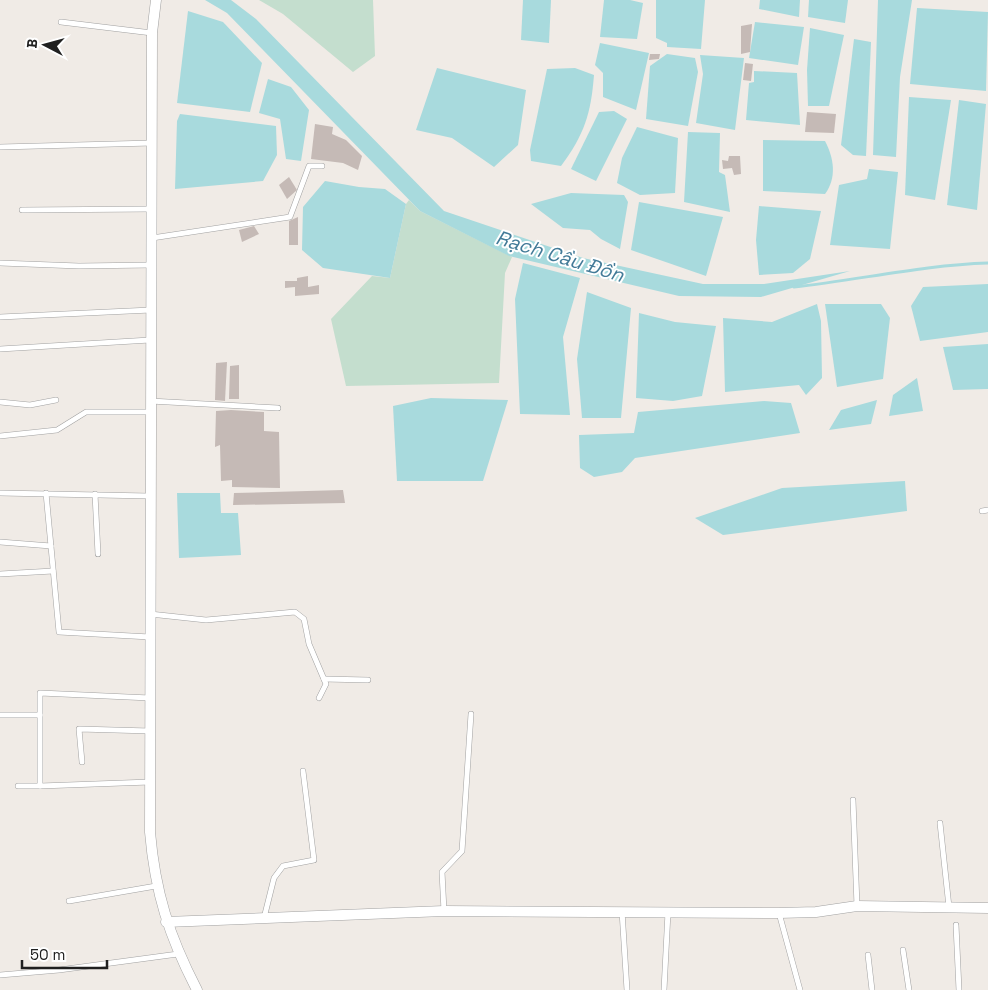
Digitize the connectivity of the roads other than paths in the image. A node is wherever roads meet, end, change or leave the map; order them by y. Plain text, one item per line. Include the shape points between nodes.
1 (156, 0) edge
2 (61, 22) dead end
3 (152, 33) junction
4 (152, 142) junction
5 (0, 147) edge
6 (322, 166) dead end
7 (152, 209) junction
8 (22, 210) dead end
9 (152, 238) junction
10 (0, 263) edge
11 (151, 265) junction
12 (151, 310) junction
13 (0, 317) edge
14 (150, 340) junction
15 (0, 349) edge
16 (56, 400) dead end
17 (149, 401) junction
18 (0, 402) edge
19 (278, 408) dead end
20 (149, 412) junction
21 (0, 436) edge
22 (0, 493) edge
23 (46, 493) junction
24 (95, 494) junction
25 (149, 496) junction
26 (0, 542) edge
27 (51, 546) junction
28 (98, 554) dead end
29 (53, 571) junction
30 (0, 574) edge
31 (150, 614) junction
32 (150, 637) junction
33 (324, 679) junction
34 (368, 680) dead end
35 (150, 698) junction
36 (319, 698) dead end
37 (471, 714) dead end
38 (0, 715) edge
39 (40, 715) junction
40 (150, 731) junction
41 (82, 762) dead end
42 (303, 771) dead end
43 (150, 782) junction
44 (18, 786) dead end
45 (40, 786) junction
46 (853, 800) dead end
47 (940, 823) dead end
48 (156, 886) junction
49 (70, 901) dead end
50 (857, 906) junction
51 (949, 907) junction
52 (988, 908) edge
53 (444, 911) junction
54 (622, 911) junction
55 (668, 912) junction
56 (779, 914) junction
57 (264, 919) junction
58 (166, 922) junction
59 (956, 925) dead end
60 (903, 950) dead end
61 (178, 954) junction
62 (868, 955) dead end
63 (0, 975) edge
64 (197, 990) edge
65 (627, 990) edge
66 (664, 990) edge
67 (800, 990) edge
68 (872, 990) edge
69 (909, 990) edge
70 (960, 990) edge

1 - 3 street
2 - 3 lane
3 - 4 street
4 - 5 lane
4 - 7 street
6 - 9 lane via 309,166 290,217
7 - 8 lane
7 - 9 street
9 - 11 street
10 - 11 lane
11 - 12 street
12 - 13 lane
12 - 14 street
14 - 15 lane
14 - 17 street
16 - 18 lane via 30,405
17 - 19 lane
17 - 20 street
20 - 21 lane via 86,412 57,430
20 - 25 street
22 - 23 lane
23 - 24 lane
23 - 27 lane
24 - 25 lane
24 - 28 lane
25 - 31 street
26 - 27 lane
27 - 29 lane
29 - 30 lane
29 - 32 lane via 59,632
31 - 32 street
31 - 33 lane via 206,620 295,612 304,619 309,644
32 - 35 street
33 - 34 lane
33 - 36 lane via 326,684
35 - 39 lane via 40,693
35 - 40 street
37 - 53 lane via 462,851 442,872
38 - 39 lane
39 - 45 lane
40 - 41 lane via 79,729
40 - 43 street
42 - 57 lane via 314,860 283,866 274,878
43 - 45 lane
43 - 48 street via 150,832
44 - 45 lane
46 - 50 lane
47 - 51 lane
48 - 49 lane
48 - 58 street
50 - 51 street
50 - 56 street
51 - 52 street
53 - 54 street
53 - 57 street
54 - 55 street
54 - 65 lane
55 - 56 street
55 - 66 lane
56 - 67 lane
57 - 58 street
58 - 61 street
59 - 70 lane
60 - 69 lane
61 - 63 lane
61 - 64 street
62 - 68 lane

